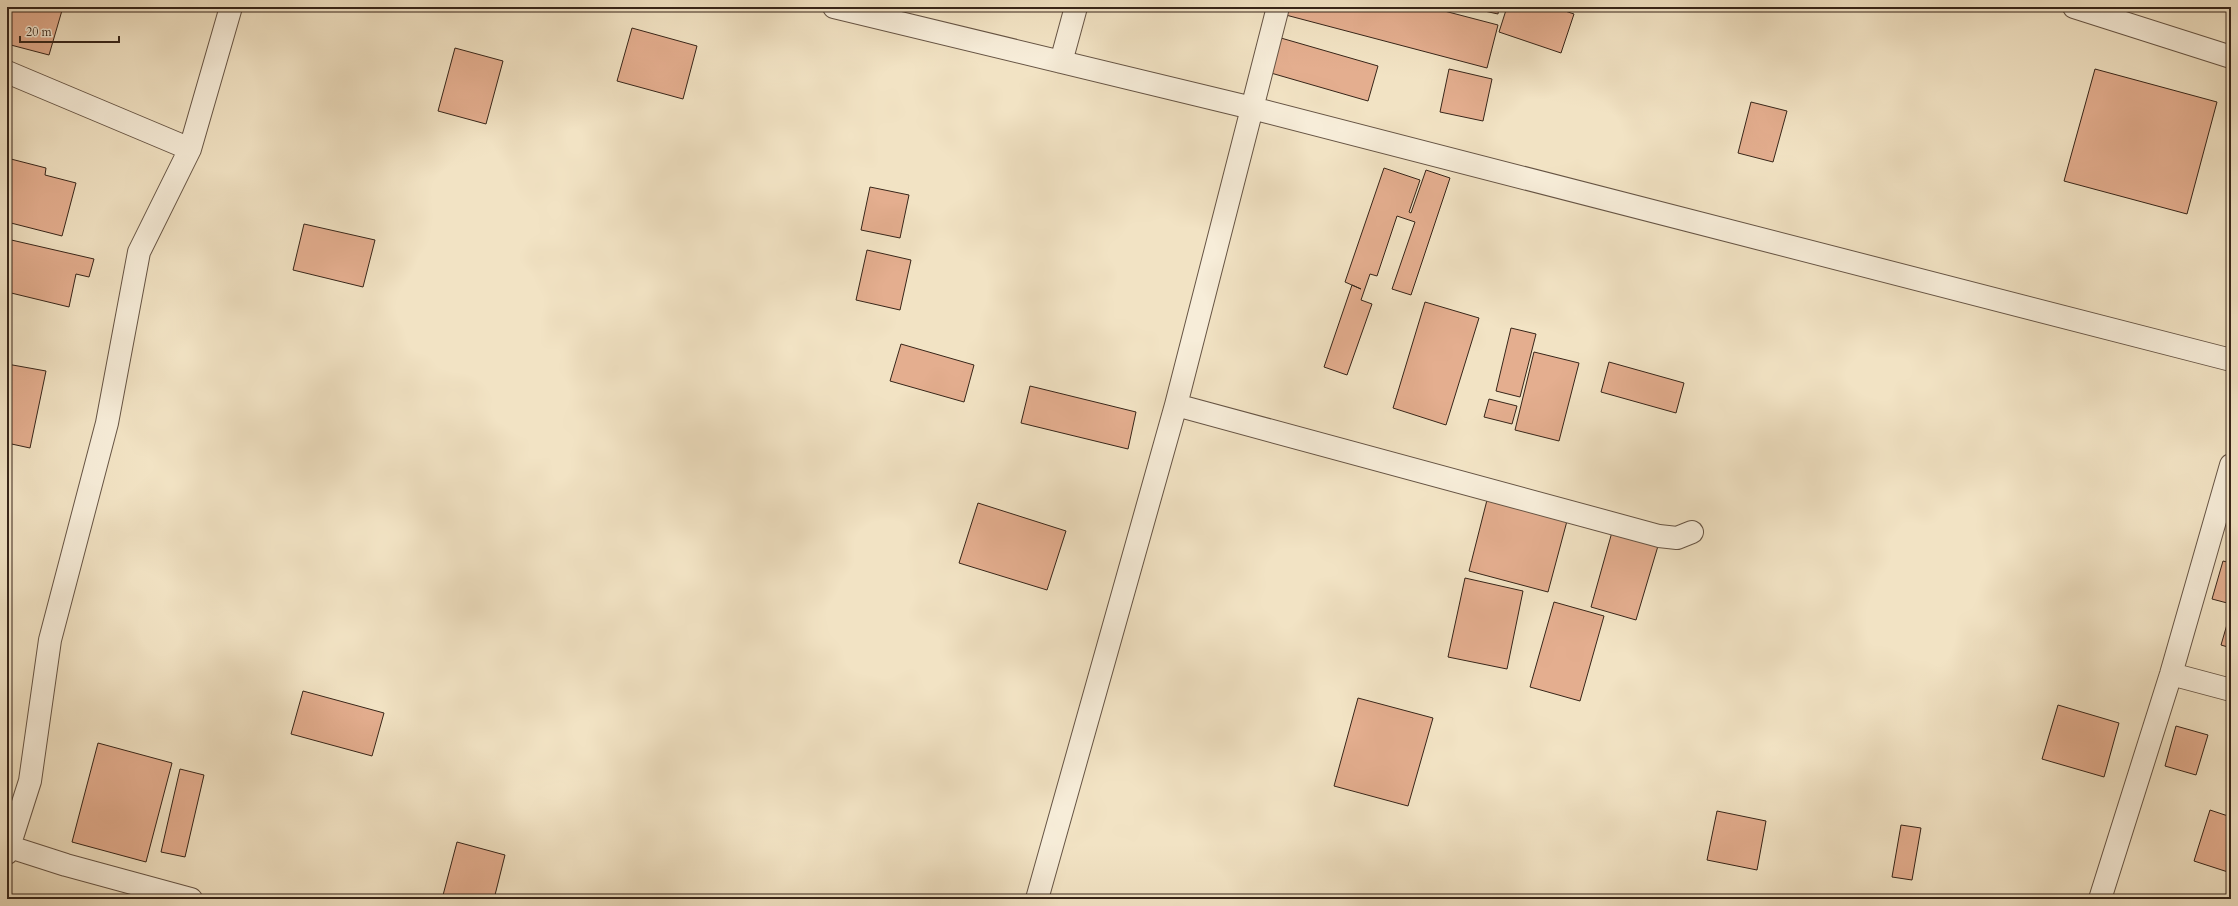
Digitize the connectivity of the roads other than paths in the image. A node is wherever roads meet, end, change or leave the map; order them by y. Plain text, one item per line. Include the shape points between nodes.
1 (230, 7) edge
2 (834, 7) edge
3 (1076, 7) edge
4 (1278, 7) edge
5 (2074, 7) edge
6 (2231, 57) edge
7 (1061, 62) junction
8 (7, 72) edge
9 (1252, 108) junction
10 (190, 148) junction
11 (2231, 360) edge
12 (1176, 405) junction
13 (2231, 465) edge
14 (1692, 532) dead end
15 (2171, 674) junction
16 (2231, 690) edge
17 (9, 850) edge
18 (191, 899) edge
19 (1037, 899) edge
20 (2100, 899) edge

1 - 10 street
2 - 7 street
3 - 7 street
4 - 9 street
5 - 6 street
7 - 9 street
8 - 10 street
9 - 11 street
9 - 12 street
10 - 17 street via 139,252 107,423 50,640 30,781
12 - 14 street via 1659,536 1677,538
12 - 19 street
13 - 15 street
15 - 16 street
15 - 20 street
17 - 18 street

